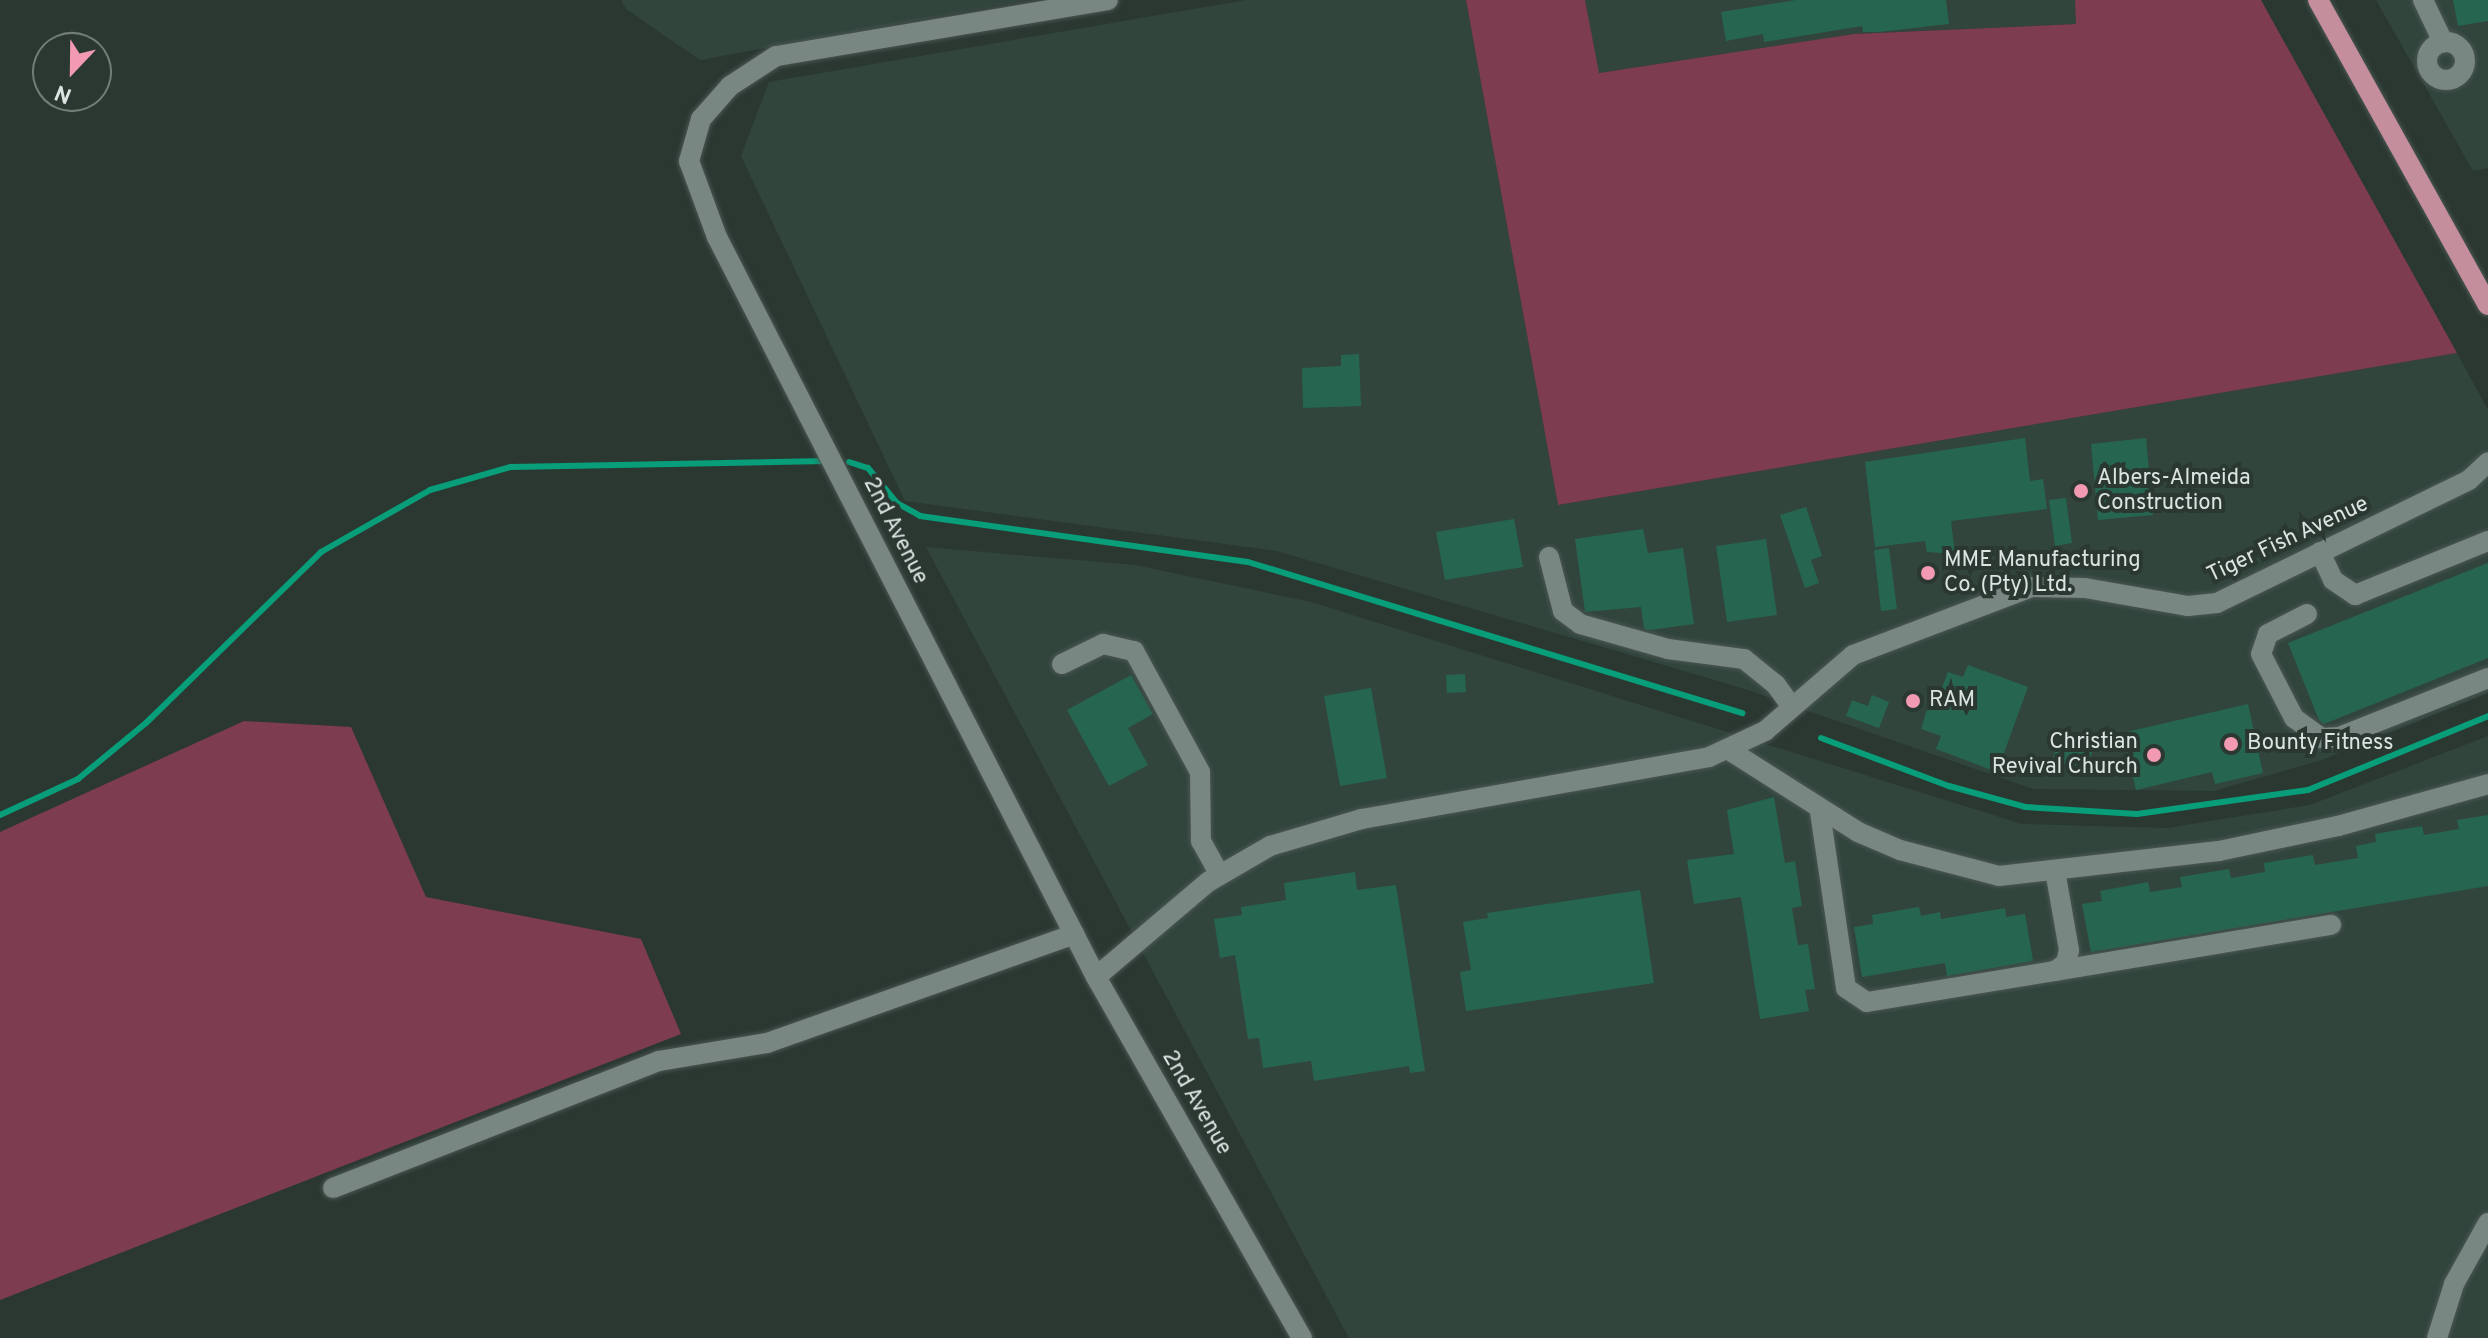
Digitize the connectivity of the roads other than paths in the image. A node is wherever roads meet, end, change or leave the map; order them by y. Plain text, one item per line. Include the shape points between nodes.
1 (1108, 0) edge
2 (2318, 0) edge
3 (2423, 0) edge
4 (2443, 42) dead end
5 (2486, 296) edge
6 (2488, 462) edge
7 (2488, 473) edge
8 (2448, 490) junction
9 (2488, 541) edge
10 (2320, 552) junction
11 (1549, 557) dead end
12 (2307, 614) dead end
13 (1062, 664) dead end
14 (2488, 678) edge
15 (1792, 707) junction
16 (1729, 750) junction
17 (2488, 784) edge
18 (1820, 812) junction
19 (2055, 871) junction
20 (1219, 874) junction
21 (2331, 925) dead end
22 (1074, 934) junction
23 (2055, 971) junction
24 (1096, 977) junction
25 (333, 1188) dead end
26 (2488, 1223) edge
27 (1302, 1338) edge
28 (2437, 1338) edge

1 - 22 street, 2nd Avenue via 776,56 730,86 701,119 689,161 707,217
2 - 5 main road
3 - 4 street
6 - 8 street
7 - 8 street
8 - 10 street, Tiger Fish Avenue
9 - 10 street via 2355,595 2333,580
10 - 15 street, Tiger Fish Avenue via 2217,603 2161,603 2057,586 2003,595 1853,655
11 - 15 street via 1563,611 1580,624 1668,649 1744,659 1776,685
12 - 14 street via 2268,634 2261,654 2294,718 2308,733 2339,737
13 - 20 street via 1103,644 1134,651 1200,772 1201,841
15 - 16 street, Tiger Fish Avenue
16 - 18 street
16 - 20 street, Tiger Fish Avenue via 1611,778 1362,819 1270,846
17 - 19 street via 2338,826 2219,851
18 - 19 street via 1900,850 1948,865 1999,876
18 - 23 street via 1846,988 1855,997 1867,1002
19 - 23 street via 2069,950 2066,963
20 - 24 street, Tiger Fish Avenue
21 - 23 street
22 - 24 street, 2nd Avenue
22 - 25 street via 767,1043 659,1061
24 - 27 street, 2nd Avenue
26 - 28 street via 2454,1284

